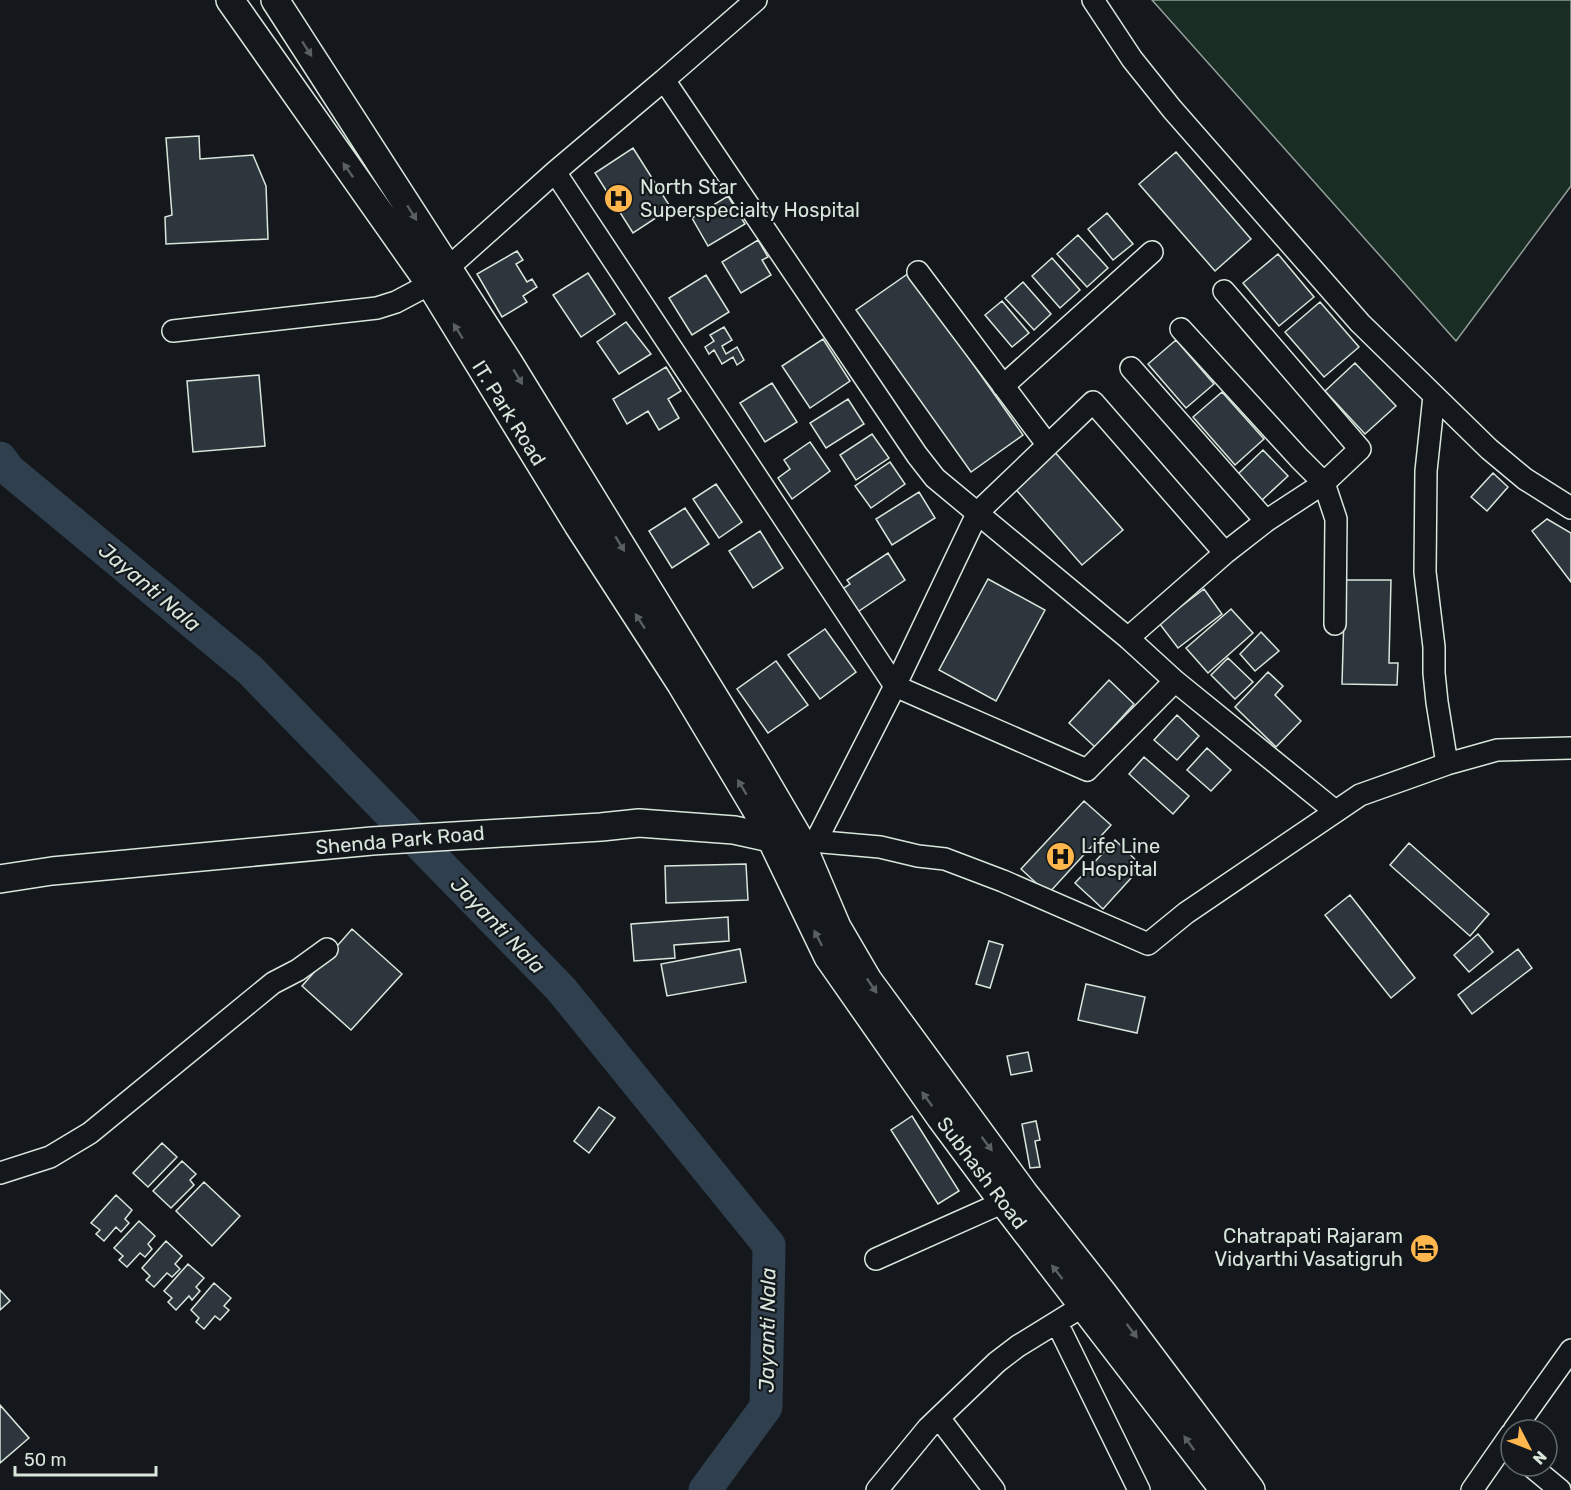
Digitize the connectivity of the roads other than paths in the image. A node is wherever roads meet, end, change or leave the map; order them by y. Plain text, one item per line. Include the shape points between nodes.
1 (230, 0) edge
2 (275, 0) edge
3 (756, 0) edge
4 (1093, 0) edge
5 (664, 80) junction
6 (555, 172) junction
7 (1152, 252) dead end
8 (918, 273) dead end
9 (439, 276) junction
10 (1224, 291) dead end
11 (1181, 328) dead end
12 (173, 331) dead end
13 (1131, 368) dead end
14 (1003, 386) junction
15 (1434, 396) junction
16 (1047, 444) junction
17 (1324, 483) junction
18 (1571, 508) edge
19 (978, 512) junction
20 (1266, 520) junction
21 (1225, 553) junction
22 (1335, 624) dead end
23 (1128, 638) junction
24 (1175, 681) junction
25 (895, 686) junction
26 (1571, 748) edge
27 (1447, 764) junction
28 (1335, 811) junction
29 (770, 838) junction
30 (808, 840) junction
31 (0, 879) edge
32 (327, 949) dead end
33 (0, 1173) edge
34 (1013, 1197) junction
35 (876, 1259) dead end
36 (1094, 1300) junction
37 (1057, 1323) junction
38 (1571, 1350) edge
39 (939, 1418) junction
40 (1525, 1418) edge
41 (1499, 1454) edge
42 (1546, 1478) edge
43 (877, 1490) edge
44 (994, 1490) edge
45 (1139, 1490) edge
46 (1224, 1490) edge
47 (1251, 1490) edge
48 (1472, 1490) edge
49 (1560, 1490) edge

9 -> 1 main road, IT. Park Road
2 -> 9 main road, IT. Park Road
3 - 5 street
4 - 15 street via 1132,59 1172,109 1360,323
5 - 6 street
5 - 19 street via 917,455 935,478
6 - 9 street
6 - 25 street
7 - 14 street
8 - 14 street
9 - 12 street via 396,302 377,308
29 -> 9 main road, IT. Park Road via 681,684 578,525
9 -> 30 main road, IT. Park Road via 510,363 756,765
10 - 17 street via 1360,449
11 - 17 street
13 - 20 street
14 - 16 street
15 - 18 street via 1509,467
15 - 27 street via 1424,500 1425,572
16 - 19 street
16 - 21 street via 1093,402
17 - 20 street
17 - 22 street via 1336,519
19 - 23 street
19 - 25 street
20 - 21 street
21 - 23 street
23 - 24 street
24 - 25 street via 1087,770
24 - 28 street
25 - 30 street
26 - 27 street via 1497,750
27 - 28 street via 1360,795
28 - 30 street via 1186,913 1148,944 945,859
29 - 30 main road, Shenda Park Road
29 - 31 main road, Shenda Park Road via 734,830 639,823 392,840
34 -> 29 main road, Subhash Road via 940,1117 828,957
30 -> 34 main road, Subhash Road via 837,927
32 - 33 street via 273,982 90,1133 50,1158
34 - 35 street
34 - 36 main road, Subhash Road
36 - 37 street
46 -> 36 main road, Subhash Road
36 -> 47 main road, Subhash Road
37 - 39 street via 997,1362
37 - 45 street
38 - 40 street
39 - 43 street via 916,1440
39 - 44 street
41 - 48 street
42 - 49 street

